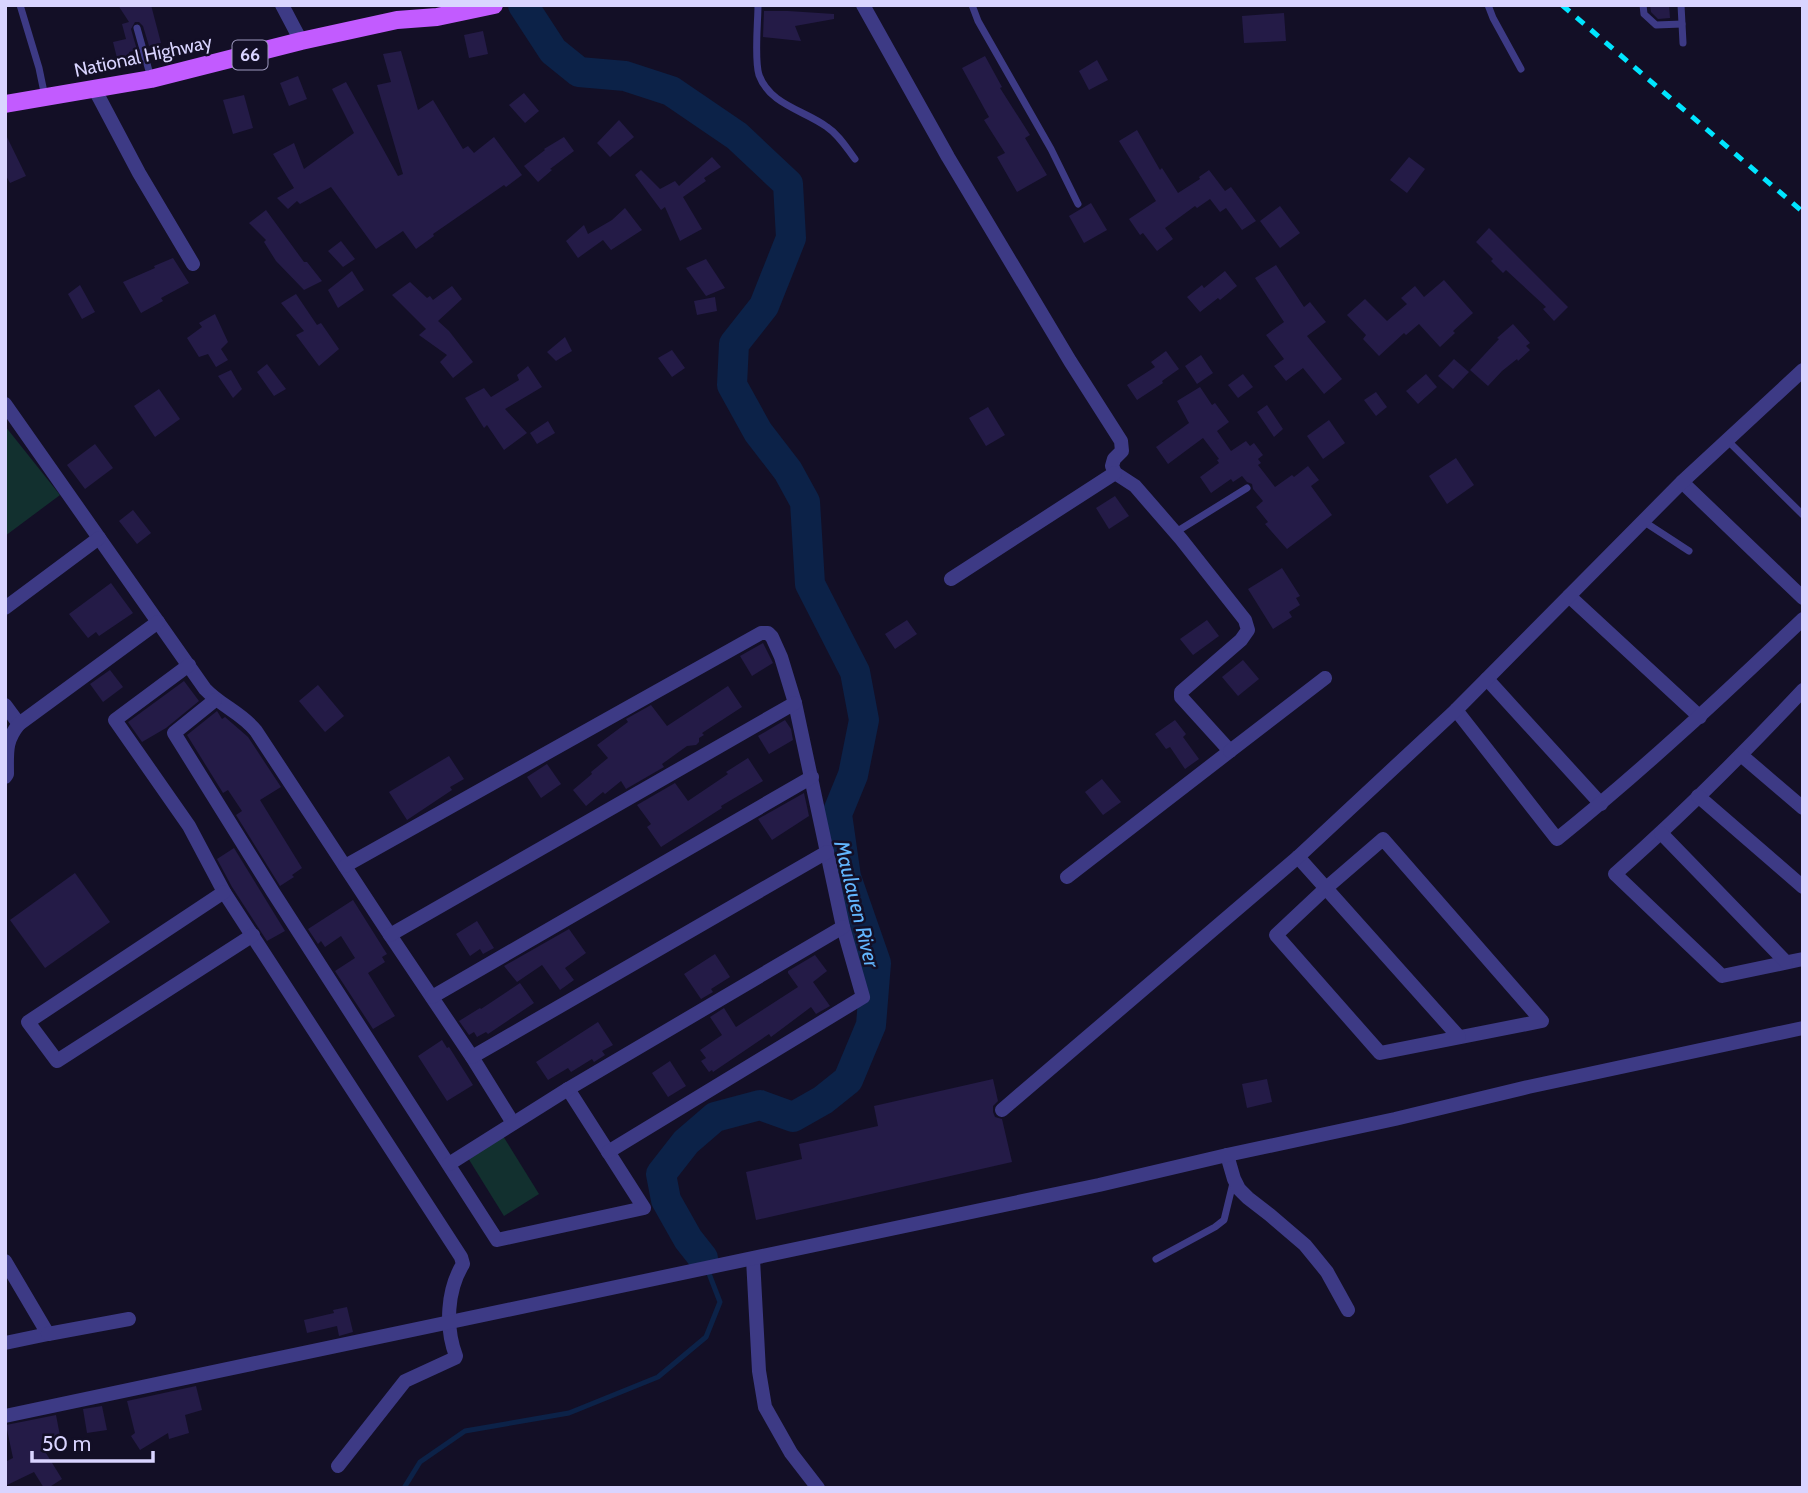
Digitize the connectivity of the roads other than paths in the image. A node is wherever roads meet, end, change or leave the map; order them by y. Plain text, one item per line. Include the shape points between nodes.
1 (20, 5) edge
2 (282, 5) edge
3 (494, 5) edge
4 (758, 5) edge
5 (863, 5) edge
6 (972, 5) edge
7 (1488, 5) edge
8 (1643, 5) edge
9 (1681, 5) edge
10 (1682, 24) junction
11 (137, 28) dead end
12 (301, 41) junction
13 (1683, 43) dead end
14 (1521, 69) dead end
15 (151, 79) junction
16 (94, 88) junction
17 (46, 97) junction
18 (5, 104) edge
19 (855, 159) dead end
20 (1078, 204) dead end
21 (193, 264) dead end
22 (1803, 370) edge
23 (5, 404) edge
24 (1727, 440) junction
25 (1115, 473) junction
26 (1682, 482) junction
27 (1247, 488) dead end
28 (1803, 515) edge
29 (1643, 521) junction
30 (1175, 533) junction
31 (99, 538) junction
32 (1689, 551) dead end
33 (951, 579) dead end
34 (1569, 596) junction
35 (1803, 598) edge
36 (5, 608) edge
37 (1803, 620) edge
38 (158, 622) junction
39 (189, 665) junction
40 (1325, 678) dead end
41 (1488, 679) junction
42 (1801, 697) edge
43 (215, 700) junction
44 (795, 703) junction
45 (5, 705) edge
46 (1456, 710) junction
47 (1700, 717) junction
48 (19, 724) junction
49 (1230, 751) junction
50 (1741, 755) junction
51 (5, 777) edge
52 (812, 777) junction
53 (1699, 796) junction
54 (1601, 804) junction
55 (1803, 808) edge
56 (1661, 833) junction
57 (827, 852) junction
58 (1298, 858) junction
59 (345, 866) junction
60 (1067, 877) dead end
61 (1803, 887) edge
62 (1325, 888) junction
63 (224, 892) junction
64 (843, 927) junction
65 (253, 935) junction
66 (390, 935) junction
67 (1803, 959) edge
68 (1786, 962) junction
69 (432, 997) junction
70 (1803, 1027) edge
71 (1459, 1037) junction
72 (472, 1057) junction
73 (568, 1089) junction
74 (1002, 1110) dead end
75 (513, 1123) junction
76 (608, 1152) junction
77 (1227, 1155) junction
78 (449, 1164) junction
79 (1234, 1179) junction
80 (750, 1259) junction
81 (1156, 1259) dead end
82 (5, 1261) edge
83 (1348, 1310) dead end
84 (129, 1319) dead end
85 (449, 1323) junction
86 (48, 1334) junction
87 (5, 1343) edge
88 (5, 1416) edge
89 (338, 1466) dead end
90 (818, 1488) edge

1 - 17 lane
2 - 12 street
3 - 12 main road, National Highway / 66
4 - 19 lane via 759,75 779,101 839,136
5 - 25 street via 948,157 1121,441 1122,451 1112,466
6 - 20 lane
7 - 14 lane
8 - 10 lane via 1644,14 1656,25
9 - 10 lane
10 - 13 lane
11 - 15 lane
12 - 15 main road, National Highway / 66
15 - 16 main road, National Highway / 66
16 - 17 main road, National Highway / 66
16 - 21 street
17 - 18 main road, National Highway / 66
22 - 24 street
23 - 31 street
24 - 26 street
24 - 28 lane
25 - 30 street via 1135,486
25 - 33 street
26 - 29 street
26 - 35 street
27 - 30 lane
29 - 32 lane
29 - 34 street
30 - 49 street via 1248,629 1181,692 1181,698
31 - 36 street
31 - 38 street
34 - 41 street
34 - 47 street
37 - 47 street
38 - 39 street
38 - 48 street
39 - 43 street
39 - 63 street via 115,720 189,826
40 - 49 street
41 - 46 street
41 - 54 street
42 - 50 street
43 - 59 street via 238,713 256,731
43 - 78 street via 174,733
44 - 52 street
44 - 59 street via 772,637 761,633
44 - 66 street
45 - 48 street
46 - 54 street via 1557,839
46 - 58 street
47 - 54 street
48 - 51 street via 7,746
49 - 60 street
50 - 53 street
50 - 55 street
52 - 57 street
52 - 69 street
53 - 56 street
53 - 61 street
56 - 68 street
56 - 68 street via 1615,874 1722,976
57 - 64 street
57 - 72 street
58 - 62 street
58 - 74 street
59 - 66 street
62 - 71 street
62 - 71 street via 1276,935 1381,1053
62 - 71 street via 1383,839 1542,1021
63 - 65 street
63 - 65 street via 28,1022 57,1061
64 - 73 street
64 - 76 street via 863,997
65 - 85 street via 461,1257
66 - 69 street
67 - 68 street
69 - 72 street
70 - 77 street
72 - 75 street
73 - 75 street
73 - 76 street
75 - 78 street
76 - 78 street via 644,1208 497,1240
77 - 79 street
77 - 80 street
79 - 81 lane via 1224,1220
79 - 83 street via 1248,1198 1310,1251
80 - 85 street
80 - 90 street via 765,1407 791,1454
82 - 86 street
84 - 86 street
85 - 88 street
85 - 89 street via 455,1358 405,1381
86 - 87 street

